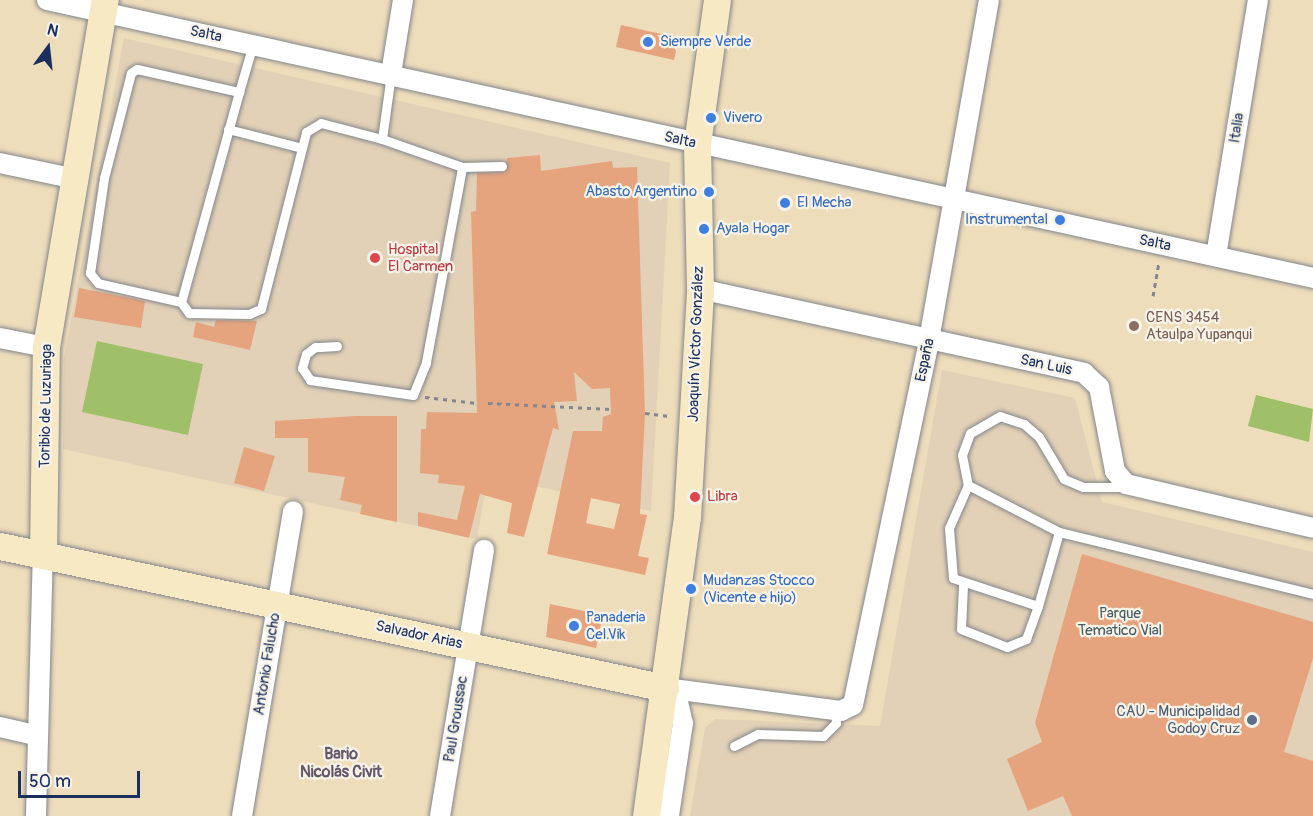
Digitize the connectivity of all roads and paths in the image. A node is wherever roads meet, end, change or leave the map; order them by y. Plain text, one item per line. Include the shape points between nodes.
1 (47, 0) edge
2 (403, 0) edge
3 (717, 0) edge
4 (988, 0) edge
5 (1258, 0) edge
6 (104, 6) edge
7 (253, 44) junction
8 (391, 74) junction
9 (239, 92) junction
10 (228, 129) junction
11 (382, 139) junction
12 (697, 144) junction
13 (302, 148) junction
14 (0, 163) edge
15 (502, 166) dead end
16 (462, 167) junction
17 (76, 179) junction
18 (956, 200) junction
19 (1162, 244) junction
20 (1216, 256) junction
21 (1313, 278) edge
22 (700, 289) junction
23 (1153, 296) dead end
24 (181, 302) junction
25 (0, 338) edge
26 (929, 340) junction
27 (337, 346) dead end
28 (46, 347) junction
29 (413, 395) junction
30 (477, 403) dead end
31 (488, 404) dead end
32 (611, 409) dead end
33 (645, 413) dead end
34 (694, 417) junction
35 (968, 485) junction
36 (1131, 487) junction
37 (293, 511) dead end
38 (1313, 528) edge
39 (1059, 532) junction
40 (0, 546) edge
41 (484, 550) dead end
42 (43, 555) junction
43 (963, 585) junction
44 (1313, 594) edge
45 (277, 605) junction
46 (1038, 606) junction
47 (468, 645) junction
48 (665, 688) junction
49 (838, 710) junction
50 (0, 727) edge
51 (38, 736) junction
52 (734, 746) dead end
53 (36, 816) edge
54 (242, 816) edge
55 (440, 816) edge
56 (646, 816) edge
57 (669, 816) edge

1 - 6 street, Salta
2 - 8 street
3 - 12 street, Joaquín Víctor González
4 - 18 street, España
5 - 20 street, Italia
6 - 7 street, Salta
6 - 17 street, Toribio de Luzuriaga
7 - 8 street, Salta
7 - 9 lane
8 - 11 lane
8 - 12 street, Salta
9 - 10 lane
9 - 24 lane via 137,69 128,78 104,178 90,273 98,283
10 - 13 lane
10 - 24 lane
11 - 13 lane via 321,123 306,132
11 - 16 lane
12 - 18 street, Salta
12 - 22 street, Joaquín Víctor González
13 - 24 lane via 261,309 189,312
14 - 17 street
15 - 16 lane
16 - 29 lane via 426,362
17 - 28 street, Toribio de Luzuriaga
18 - 19 street, Salta
18 - 26 street, España
19 - 20 street, Salta
19 - 23 path
20 - 21 street, Salta
22 - 26 street, San Luis
22 - 34 street, Joaquín Víctor González
25 - 28 street
26 - 36 street, San Luis via 1091,377 1100,391 1115,471
26 - 49 street, España via 853,705
27 - 29 lane via 315,347 306,354 302,368 310,380
28 - 42 street, Toribio de Luzuriaga
29 - 30 path
31 - 32 path
33 - 34 path
34 - 48 street, Joaquín Víctor González
35 - 36 lane via 962,456 969,433 1000,416 1024,424 1038,437 1064,478 1083,487
35 - 39 lane
35 - 43 lane via 949,528 947,553 953,578
36 - 38 street
37 - 45 street, Antonio Falucho
39 - 44 lane
39 - 46 lane
40 - 42 street, Salvador Arias
41 - 47 street, Paul Groussac
42 - 45 street, Salvador Arias
42 - 51 street, Toribio de Luzuriaga
43 - 46 lane
43 - 46 lane via 961,629 1006,647 1026,639
45 - 47 street, Salvador Arias
45 - 54 street, Antonio Falucho
47 - 48 street, Salvador Arias
47 - 55 street, Paul Groussac
48 - 49 street, Salvador Arias
48 - 56 street, Joaquín Víctor González
48 - 57 street via 678,702 683,723
49 - 52 lane via 836,723 823,736 758,734
50 - 51 street
51 - 53 street, Toribio de Luzuriaga

